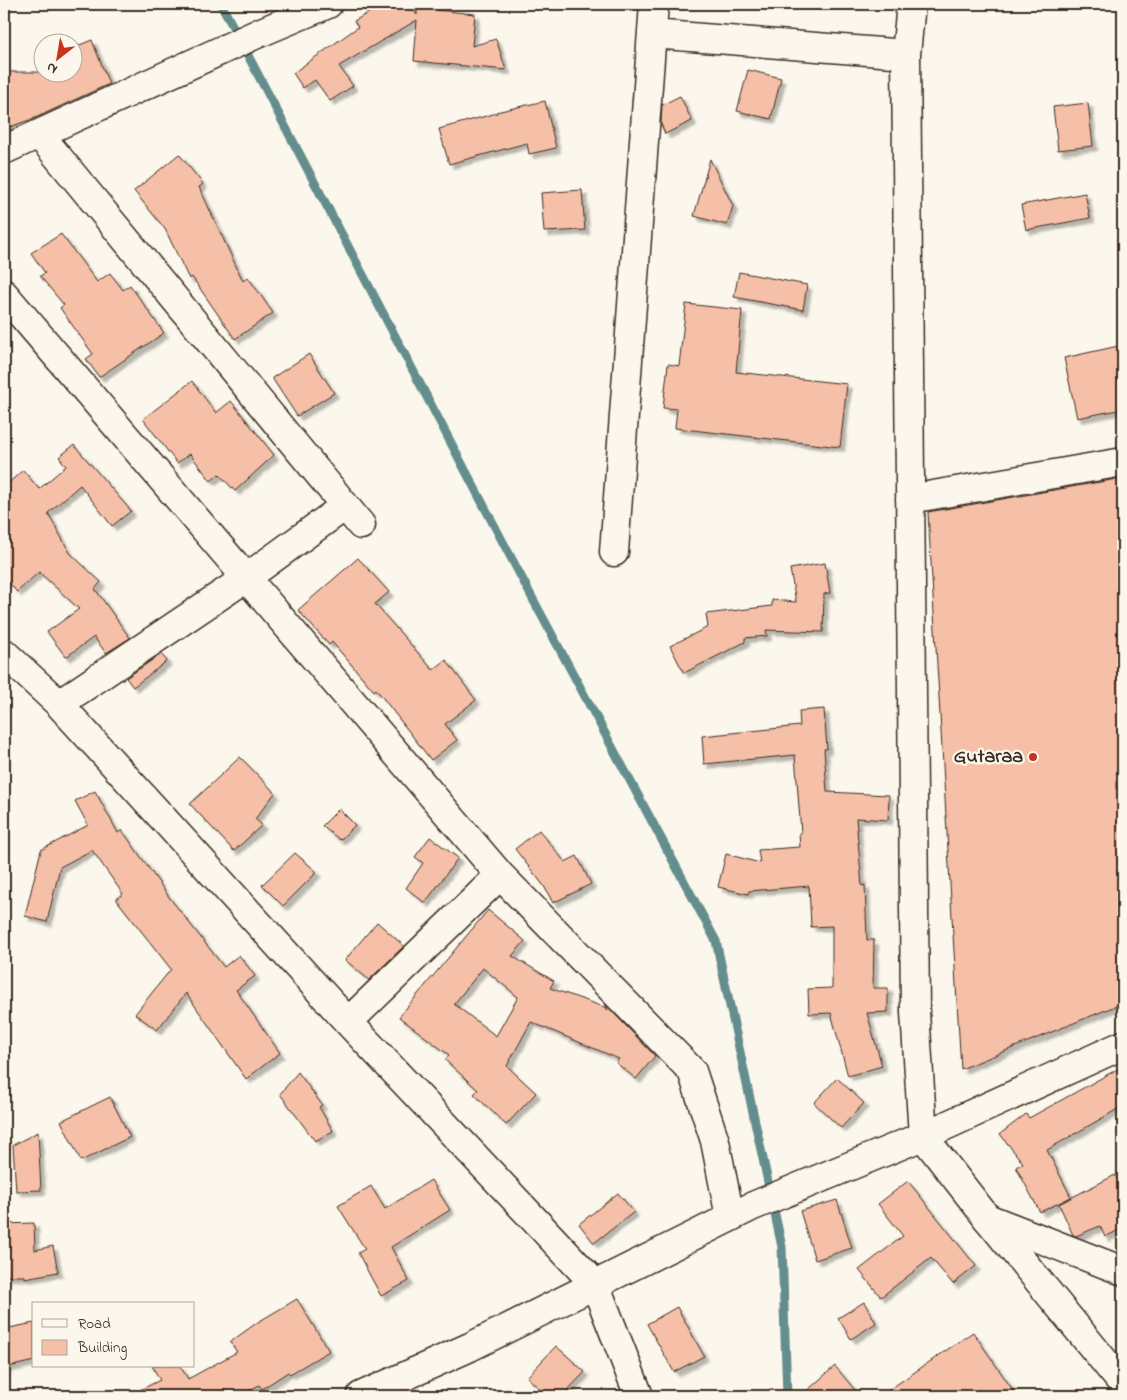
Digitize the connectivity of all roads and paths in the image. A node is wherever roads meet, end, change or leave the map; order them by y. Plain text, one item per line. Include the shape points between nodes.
1 (328, 4) edge
2 (654, 4) edge
3 (911, 4) edge
4 (652, 34) junction
5 (906, 54) junction
6 (39, 134) junction
7 (4, 150) edge
8 (4, 294) edge
9 (1123, 462) edge
10 (910, 499) junction
11 (614, 552) dead end
12 (246, 578) junction
13 (4, 653) edge
14 (59, 704) junction
15 (500, 874) junction
16 (348, 1022) junction
17 (1123, 1044) edge
18 (923, 1136) junction
19 (742, 1211) junction
20 (988, 1218) junction
21 (1123, 1271) edge
22 (595, 1284) junction
23 (1123, 1384) edge
24 (361, 1396) edge
25 (639, 1396) edge

1 - 6 street
2 - 4 street
3 - 5 street
4 - 5 street
4 - 11 street
5 - 10 street
6 - 7 street
6 - 12 street via 353,516
8 - 12 street
9 - 10 street
10 - 18 street via 915,1012
12 - 14 street
12 - 15 street
13 - 14 street
14 - 16 street
15 - 16 street
15 - 19 street via 692,1071
16 - 22 street
17 - 18 street
18 - 19 street
18 - 20 street
19 - 22 street
20 - 21 street
20 - 23 street
22 - 24 street via 470,1347
22 - 25 street

